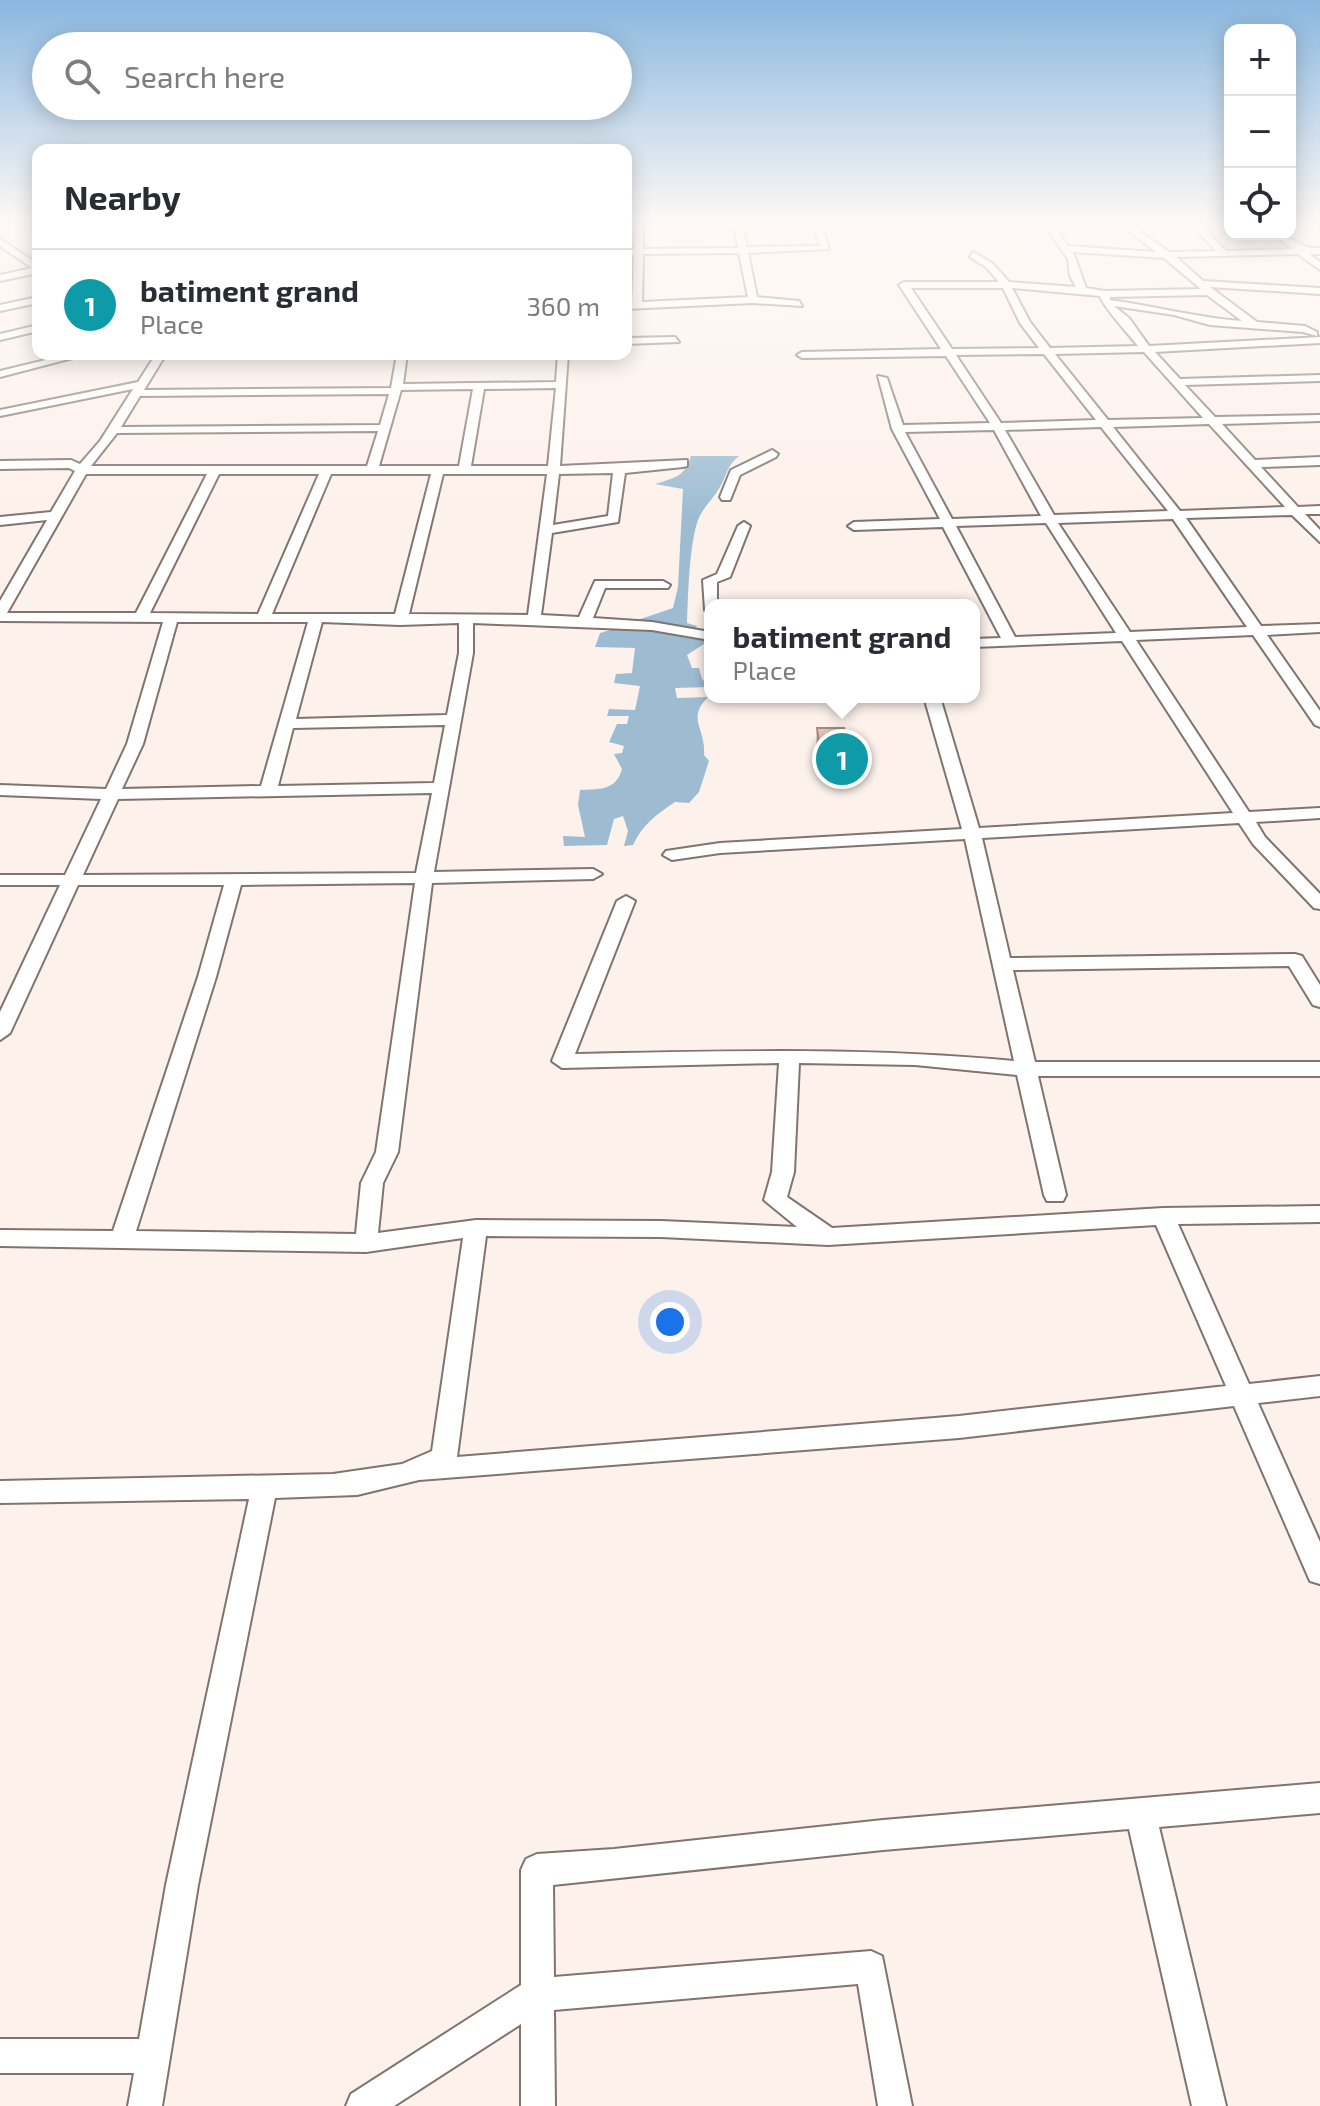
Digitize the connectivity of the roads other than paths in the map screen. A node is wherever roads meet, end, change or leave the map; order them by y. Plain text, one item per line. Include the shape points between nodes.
1 (927, 321) edge
2 (1024, 321) edge
3 (1125, 321) edge
4 (1207, 321) edge
5 (1249, 321) edge
6 (1255, 326) junction
7 (32, 329) edge
8 (0, 337) edge
9 (675, 340) dead end
10 (1320, 340) edge
11 (632, 341) edge
12 (1148, 349) junction
13 (1049, 351) junction
14 (948, 353) junction
15 (802, 355) dead end
16 (58, 360) edge
17 (157, 360) edge
18 (401, 360) edge
19 (563, 360) edge
20 (0, 374) edge
21 (882, 378) dead end
22 (1320, 378) edge
23 (1178, 382) junction
24 (561, 385) junction
25 (479, 387) junction
26 (140, 389) junction
27 (396, 389) junction
28 (0, 413) edge
29 (1320, 418) edge
30 (1212, 421) junction
31 (1105, 424) junction
32 (998, 427) junction
33 (384, 428) junction
34 (898, 429) junction
35 (114, 430) junction
36 (772, 454) dead end
37 (1320, 461) edge
38 (683, 463) dead end
39 (1251, 464) junction
40 (0, 465) edge
41 (438, 468) junction
42 (465, 468) junction
43 (372, 469) junction
44 (619, 469) junction
45 (82, 470) junction
46 (215, 470) junction
47 (327, 470) junction
48 (554, 470) junction
49 (726, 497) dead end
50 (1320, 510) edge
51 (1294, 511) junction
52 (1177, 515) junction
53 (54, 516) junction
54 (1050, 520) junction
55 (0, 521) edge
56 (949, 523) junction
57 (744, 526) dead end
58 (854, 526) dead end
59 (553, 529) dead end
60 (1320, 538) edge
61 (663, 585) dead end
62 (710, 599) edge
63 (0, 615) edge
64 (140, 619) junction
65 (171, 619) junction
66 (534, 619) junction
67 (262, 620) junction
68 (316, 620) junction
69 (400, 621) junction
70 (466, 621) junction
71 (584, 622) junction
72 (1320, 628) edge
73 (1260, 631) junction
74 (704, 635) edge
75 (1129, 637) junction
76 (1011, 642) junction
77 (980, 643) edge
78 (934, 703) edge
79 (451, 720) junction
80 (1320, 722) edge
81 (285, 724) junction
82 (440, 788) junction
83 (0, 790) edge
84 (268, 791) junction
85 (113, 794) junction
86 (1320, 813) edge
87 (1244, 818) junction
88 (972, 833) junction
89 (672, 855) dead end
90 (593, 874) dead end
91 (424, 879) junction
92 (0, 880) edge
93 (72, 880) junction
94 (234, 880) junction
95 (626, 901) dead end
96 (1320, 904) edge
97 (1003, 964) junction
98 (1320, 1001) edge
99 (0, 1033) edge
100 (789, 1056) junction
101 (1029, 1069) junction
102 (1320, 1069) edge
103 (1055, 1195) dead end
104 (1320, 1214) edge
105 (1163, 1216) junction
106 (476, 1228) junction
107 (828, 1237) junction
108 (0, 1238) edge
109 (122, 1239) junction
110 (366, 1243) junction
111 (1320, 1386) edge
112 (1240, 1393) junction
113 (421, 1472) junction
114 (264, 1487) junction
115 (0, 1492) edge
116 (1320, 1572) edge
117 (1320, 1798) edge
118 (1140, 1811) junction
119 (536, 1995) junction
120 (0, 2056) edge
121 (152, 2056) junction
122 (145, 2106) edge
123 (363, 2106) edge
124 (538, 2106) edge
125 (895, 2106) edge
126 (1209, 2106) edge

1 - 14 street
2 - 13 street
3 - 12 street
4 - 6 street
5 - 6 street
6 - 10 street via 1305,329
7 - 8 street
9 - 11 street
10 - 12 street
12 - 13 street
12 - 23 street
13 - 14 street
13 - 31 street
14 - 15 street
14 - 32 street
16 - 20 street
17 - 26 street
18 - 27 street
19 - 24 street
21 - 34 street
22 - 23 street
23 - 30 street
24 - 25 street
24 - 48 street
25 - 27 street
25 - 42 street
26 - 27 street
26 - 28 street
26 - 35 street
27 - 33 street
29 - 30 street
30 - 31 street
30 - 39 street
31 - 32 street
31 - 52 street
32 - 34 street
32 - 54 street
33 - 35 street
33 - 43 street
34 - 56 street
35 - 45 street
36 - 49 street via 735,473
37 - 39 street
38 - 44 street
39 - 51 street
40 - 45 street via 71,464
41 - 42 street
41 - 43 street
41 - 69 street
42 - 48 street
43 - 47 street
44 - 48 street
44 - 59 street via 614,519
45 - 46 street
45 - 53 street
46 - 47 street
46 - 64 street
47 - 67 street
48 - 66 street
50 - 51 street
51 - 52 street
51 - 60 street
52 - 54 street
52 - 73 street
53 - 55 street
53 - 63 street
54 - 56 street
54 - 75 street
56 - 58 street
56 - 76 street
57 - 62 street via 723,577 710,580
61 - 71 street via 600,584
63 - 64 street
64 - 65 street
65 - 67 street
65 - 85 street via 135,744
66 - 70 street
66 - 71 street
67 - 68 street
68 - 69 street
68 - 81 street
69 - 70 street
70 - 79 street via 466,653
71 - 74 street
72 - 73 street
73 - 75 street
73 - 80 street
75 - 76 street
75 - 87 street
76 - 77 street
78 - 88 street
79 - 81 street
79 - 82 street
81 - 84 street
82 - 84 street
82 - 91 street
83 - 85 street
84 - 85 street
85 - 93 street
86 - 87 street
87 - 88 street
87 - 96 street
88 - 89 street
88 - 97 street
90 - 91 street
91 - 94 street
91 - 110 street via 387,1152 372,1183
92 - 93 street
93 - 94 street
93 - 99 street
94 - 109 street
95 - 100 street via 562,1061
97 - 98 street via 1295,960
97 - 101 street
100 - 101 street via 915,1058
100 - 107 street via 783,1172 775,1200
101 - 102 street
101 - 103 street
104 - 105 street
105 - 107 street
105 - 112 street
106 - 107 street
106 - 110 street
106 - 113 street via 444,1457
108 - 109 street
109 - 110 street
111 - 112 street
112 - 113 street via 959,1427
112 - 116 street
113 - 114 street via 377,1481
114 - 115 street
114 - 121 street
117 - 118 street
118 - 119 street via 537,1870
118 - 126 street
119 - 123 street
119 - 124 street
119 - 125 street via 871,1967
120 - 121 street
121 - 122 street

